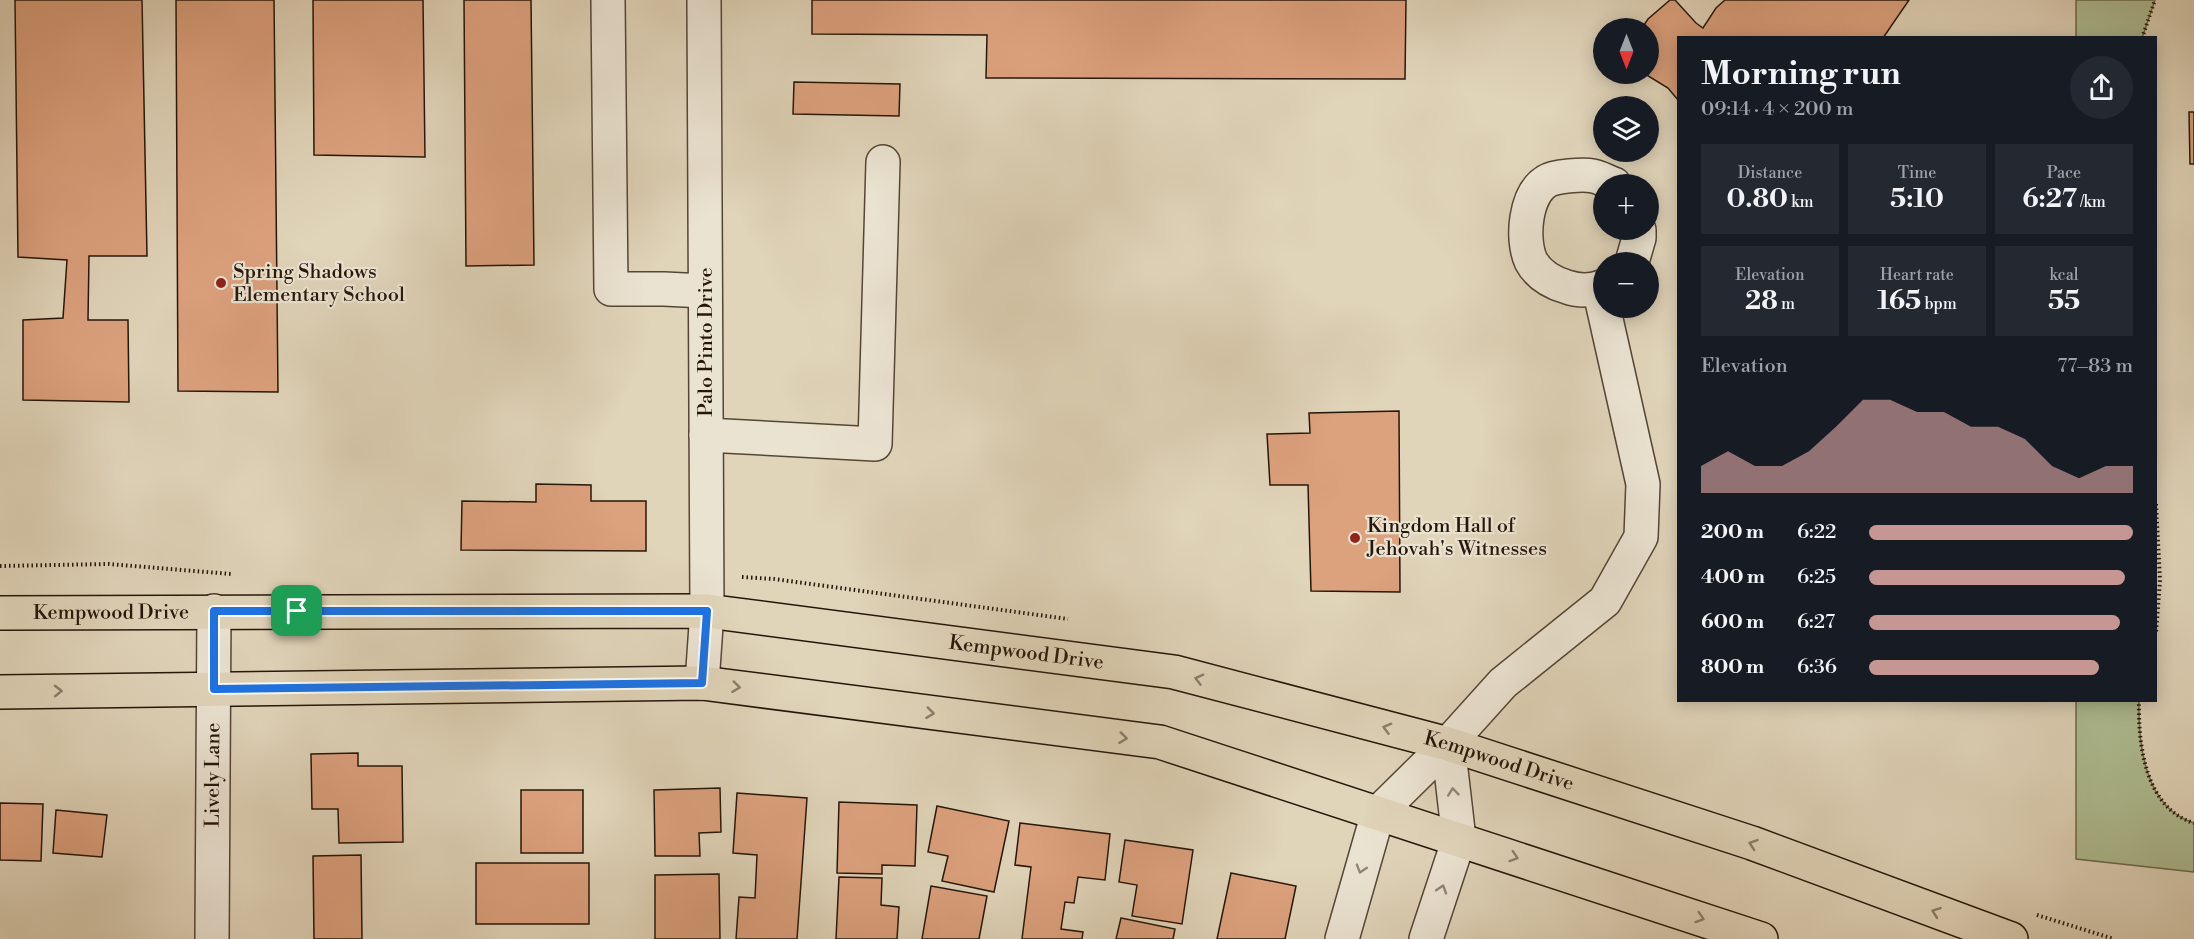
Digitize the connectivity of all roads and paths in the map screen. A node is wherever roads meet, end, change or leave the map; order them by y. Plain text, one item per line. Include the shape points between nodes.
1 (608, 0) edge
2 (704, 0) edge
3 (2155, 0) edge
4 (2143, 36) edge
5 (883, 162) dead end
6 (1593, 176) edge
7 (1593, 288) edge
8 (705, 291) junction
9 (1608, 318) edge
10 (706, 435) junction
11 (2157, 523) edge
12 (214, 611) junction
13 (707, 611) junction
14 (0, 613) edge
15 (2157, 620) edge
16 (702, 683) junction
17 (214, 689) junction
18 (0, 693) edge
19 (2139, 702) edge
20 (1448, 744) junction
21 (1378, 813) junction
22 (2194, 823) edge
23 (1459, 839) junction
24 (212, 939) edge
25 (1342, 939) edge
26 (1426, 939) edge
27 (1761, 939) edge
28 (2011, 939) edge

1 - 8 street via 611,290
2 - 8 street, Palo Pinto Drive
3 - 4 path
5 - 10 street via 875,444
6 - 7 street via 1548,180 1536,192 1526,214 1531,261 1545,278 1575,290
8 - 10 street, Palo Pinto Drive
9 - 20 street via 1643,484 1641,537 1605,601 1503,683
10 - 13 street, Palo Pinto Drive
11 - 15 path
12 - 13 main road, Kempwood Drive
12 - 14 main road, Kempwood Drive
12 - 17 street, Lively Lane
13 - 16 street, Palo Pinto Drive
20 -> 13 main road, Kempwood Drive via 1174,672
16 - 17 main road
16 -> 21 main road via 1160,742
18 -> 17 main road
17 - 24 street, Lively Lane
19 - 22 path via 2145,763 2157,797 2179,818
20 - 21 street
23 -> 20 street
28 -> 20 main road, Kempwood Drive via 1752,843
21 - 23 main road
21 -> 25 street
26 -> 23 street
23 -> 27 main road

